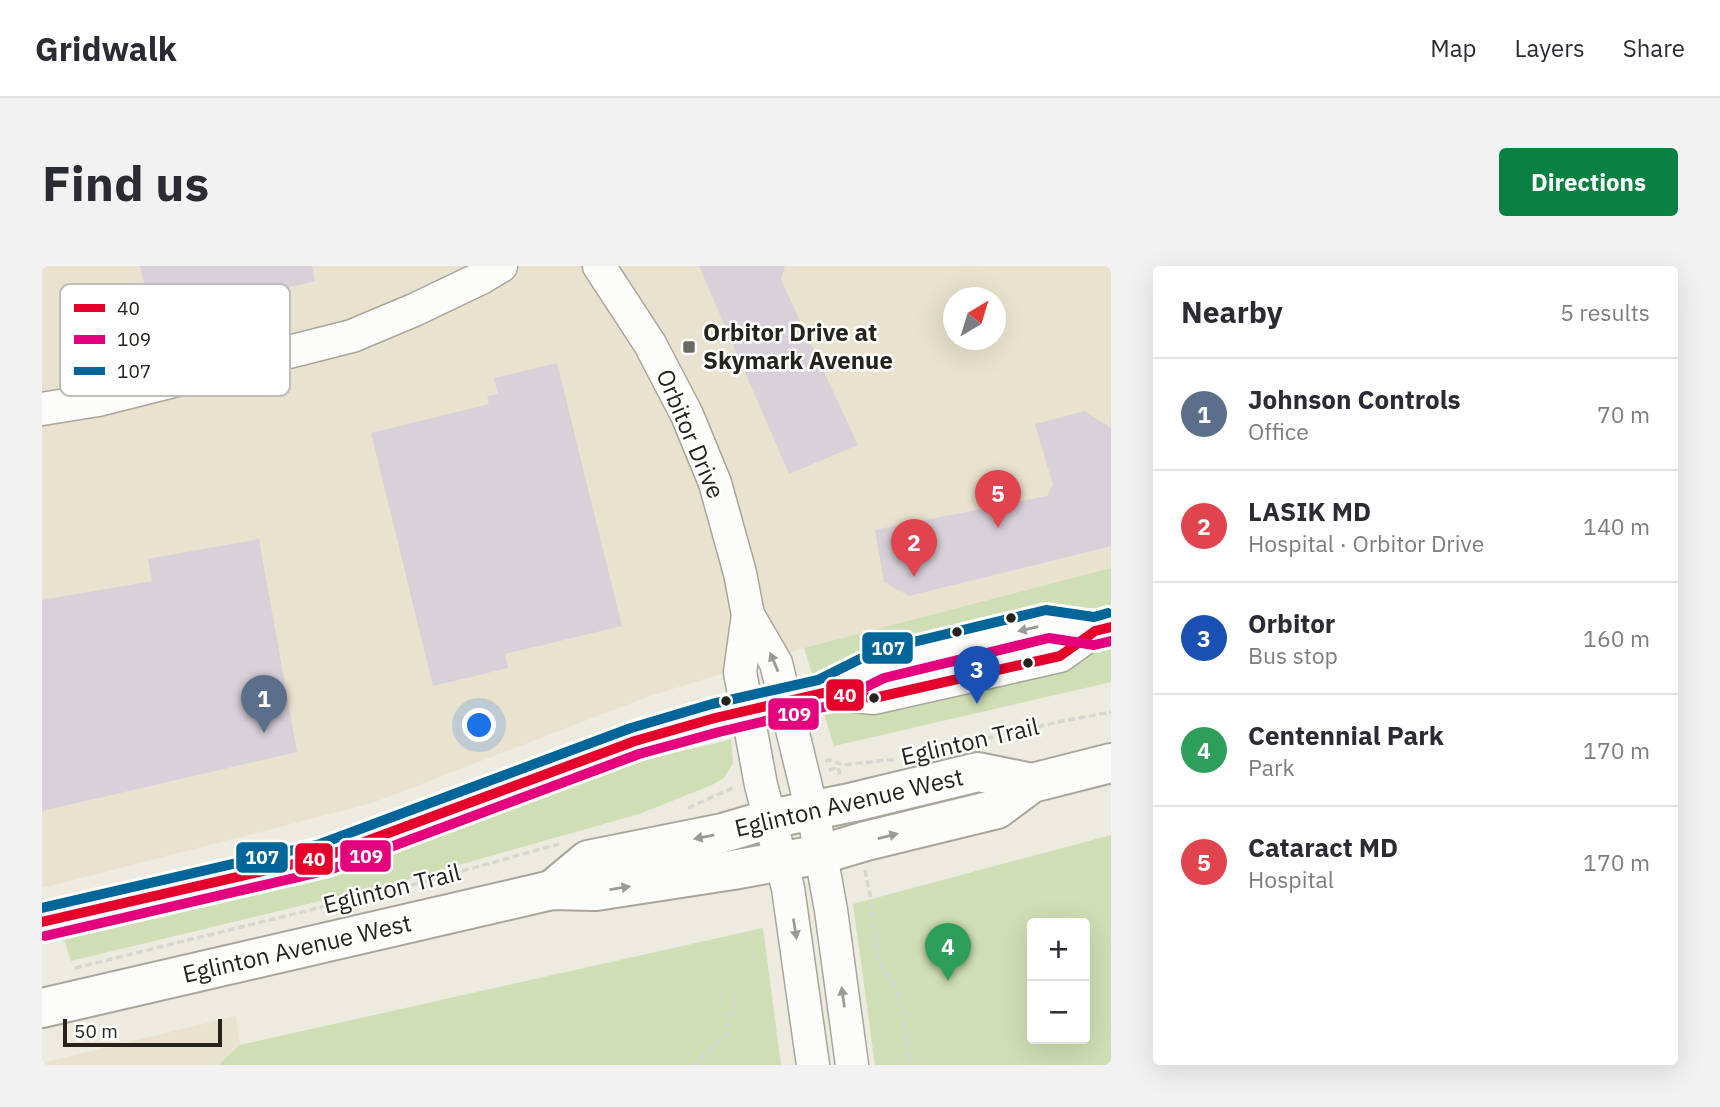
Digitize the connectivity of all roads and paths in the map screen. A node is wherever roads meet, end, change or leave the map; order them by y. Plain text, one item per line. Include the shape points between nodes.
1 (501, 266) edge
2 (599, 266) edge
3 (290, 352) edge
4 (114, 396) edge
5 (42, 409) edge
6 (748, 615) junction
7 (1103, 629) edge
8 (1111, 712) edge
9 (715, 718) tunnel mouth
10 (972, 742) dead end
11 (900, 758) dead end
12 (829, 761) dead end
13 (1111, 763) edge
14 (737, 786) dead end
15 (681, 810) dead end
16 (817, 831) junction
17 (776, 840) junction
18 (564, 842) dead end
19 (864, 867) dead end
20 (42, 922) edge
21 (69, 969) dead end
22 (735, 995) dead end
23 (42, 1008) edge
24 (692, 1065) edge
25 (813, 1065) edge
26 (852, 1065) edge
27 (911, 1065) edge

1 - 3 street via 352,336
2 - 6 street, Orbitor Drive via 650,344 687,415 715,483
4 - 5 street
16 -> 6 street, Orbitor Drive via 776,663
6 - 17 street, Orbitor Drive via 740,672
7 -> 7 street via 1048,624 879,665 822,693 874,698 1060,656
8 - 10 path, Eglinton Trail
9 - 20 street via 635,741 324,857
11 - 12 path, Eglinton Trail via 843,765
13 - 16 main road, Eglinton Avenue West via 1032,783 997,809 866,841
14 - 15 path
16 - 17 main road, Eglinton Avenue West
26 -> 16 street, Orbitor Drive
17 - 23 main road, Eglinton Avenue West via 596,891 552,890
17 -> 25 street, Orbitor Drive via 795,929
18 - 21 path, Eglinton Trail via 419,883
19 - 27 path via 876,946 898,995
22 - 24 path via 726,1036

